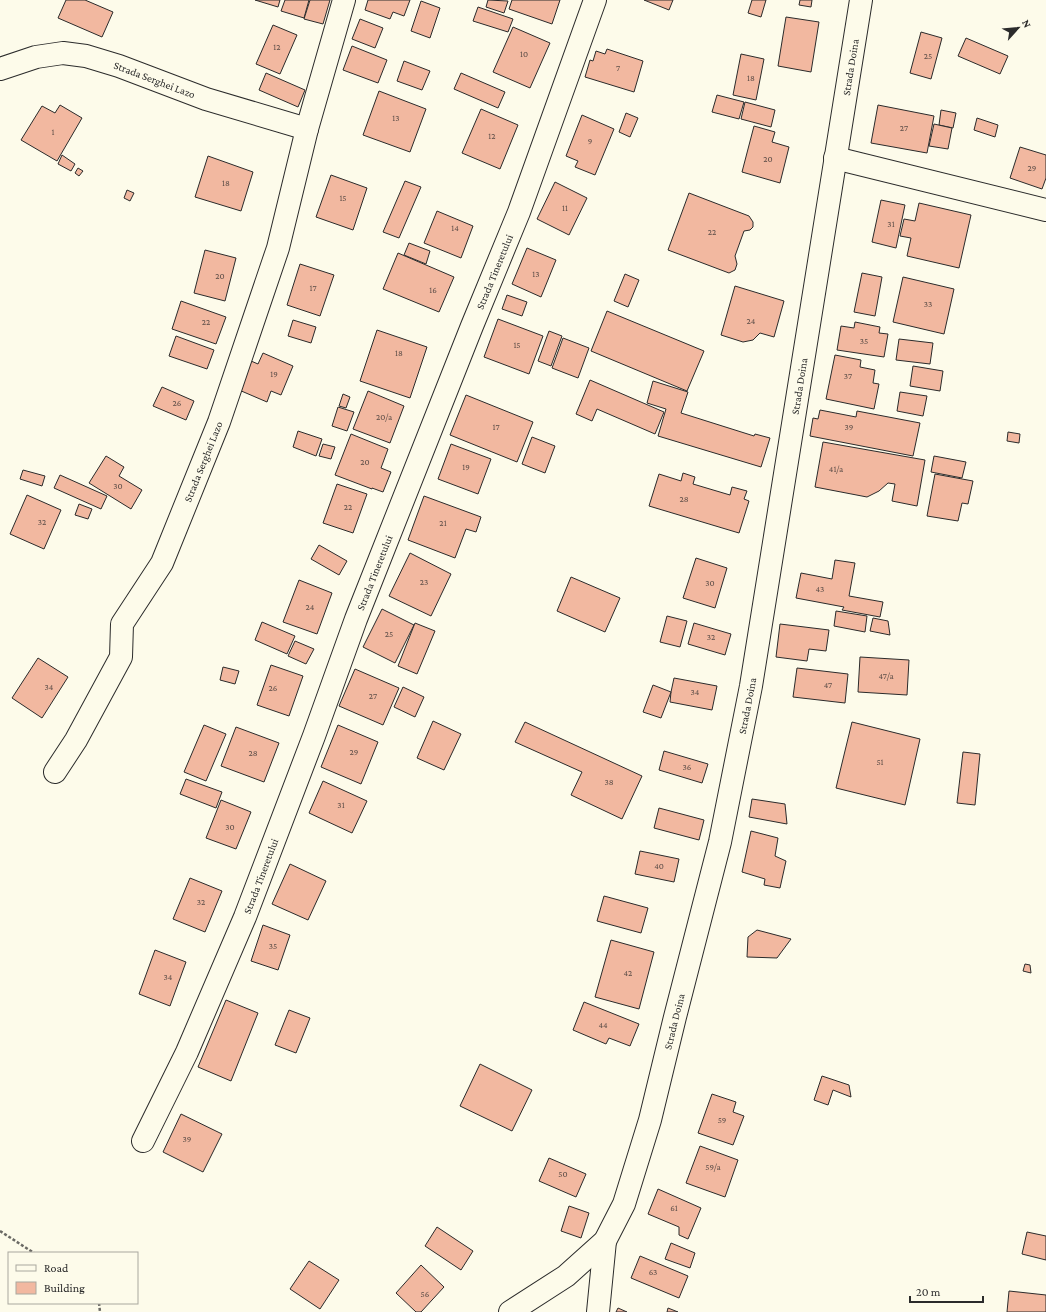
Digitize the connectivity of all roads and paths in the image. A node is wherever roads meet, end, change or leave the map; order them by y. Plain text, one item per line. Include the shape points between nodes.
1 (344, 0) edge
2 (595, 0) edge
3 (861, 0) edge
4 (0, 69) edge
5 (307, 130) junction
6 (835, 158) junction
7 (1046, 210) edge
8 (54, 772) dead end
9 (143, 1141) dead end
10 (0, 1231) edge
11 (605, 1241) junction
12 (32, 1252) edge
13 (510, 1312) edge
14 (598, 1312) edge

1 - 5 street, Strada Serghei Lazo
2 - 9 street, Strada Tineretului via 518,212 356,619 245,917 187,1052
3 - 6 street, Strada Doina
4 - 5 street, Strada Serghei Lazo via 36,57 63,53 86,56 206,99
5 - 8 street, Strada Serghei Lazo via 278,248 220,422 162,563 122,624 121,657 76,740
6 - 7 street
6 - 11 street, Strada Doina via 751,686 720,842 650,1120 624,1204
10 - 12 path
11 - 13 street, Strada Doina via 566,1276
11 - 14 street, Strada Doina

